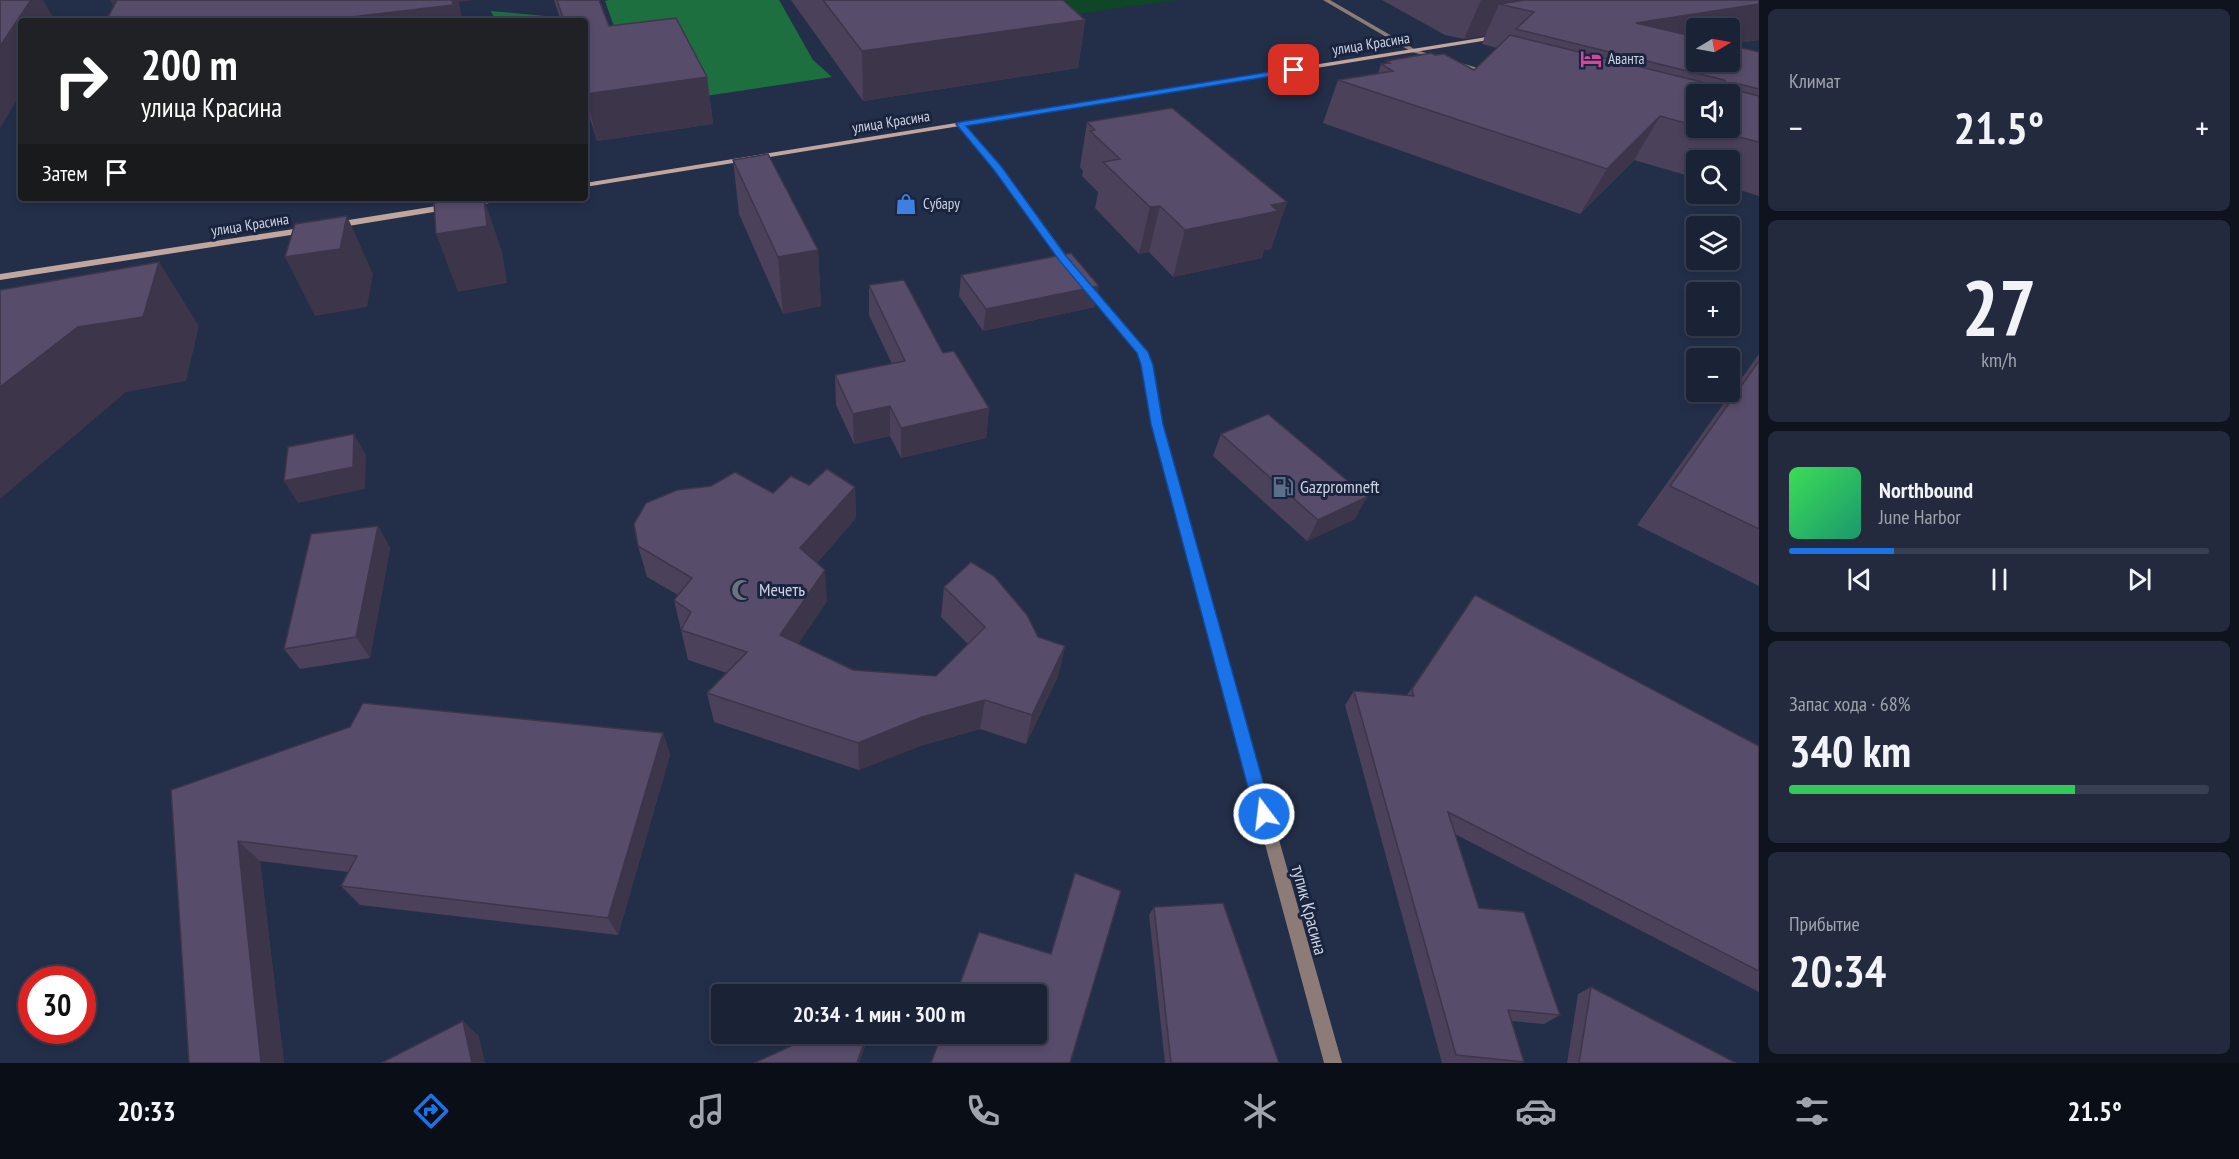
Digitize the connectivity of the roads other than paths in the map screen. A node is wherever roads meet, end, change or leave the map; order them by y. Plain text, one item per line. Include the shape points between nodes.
1 (1326, 0) edge
2 (1512, 35) edge
3 (1414, 51) junction
4 (1496, 73) edge
5 (960, 124) junction
6 (588, 185) edge
7 (485, 201) edge
8 (327, 226) edge
9 (315, 228) edge
10 (0, 277) edge
11 (1333, 1063) edge

1 - 3 street
2 - 3 main road, улица Красина
3 - 4 street
3 - 5 main road, улица Красина
5 - 6 main road, улица Красина
5 - 11 street, тупик Красина via 998,168 1063,258 1142,352 1160,436
7 - 8 main road
9 - 10 main road, улица Красина

